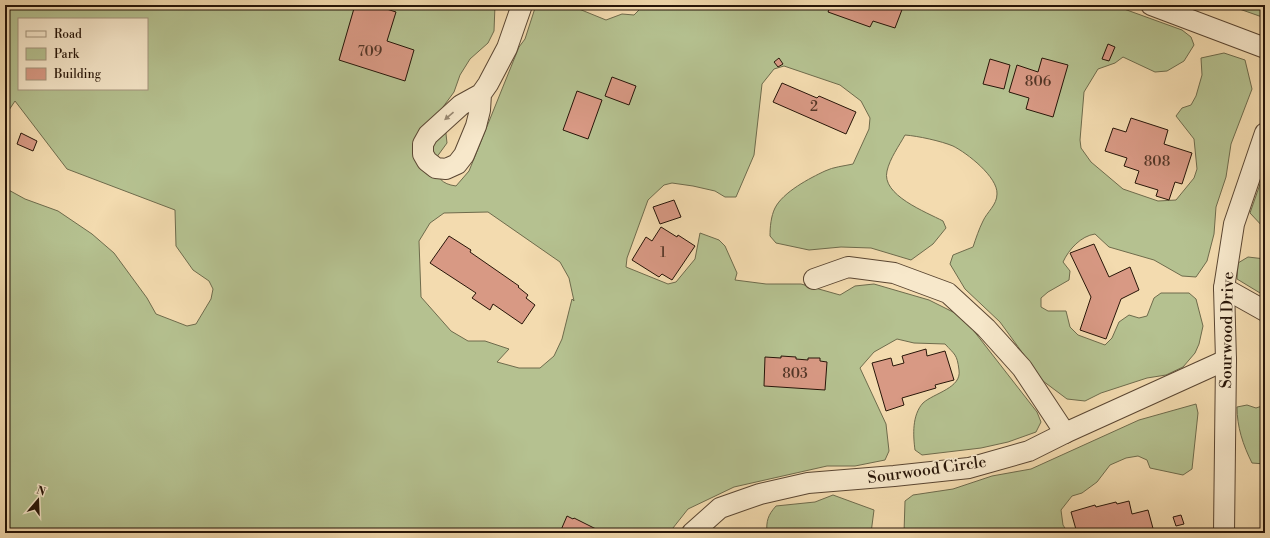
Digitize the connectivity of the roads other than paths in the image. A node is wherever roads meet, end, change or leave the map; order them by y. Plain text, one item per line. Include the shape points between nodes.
1 (522, 5) edge
2 (1151, 5) edge
3 (1265, 48) edge
4 (481, 94) dead end
5 (1265, 133) edge
6 (814, 279) dead end
7 (1224, 288) junction
8 (1265, 312) edge
9 (1226, 360) junction
10 (1065, 433) junction
11 (692, 533) edge
12 (1224, 533) edge

1 - 4 street via 507,48
2 - 3 street
5 - 7 street, Sourwood Drive via 1234,224
6 - 10 street via 848,267 894,273 948,293 986,328 1022,368
7 - 8 street
7 - 9 street, Sourwood Drive
9 - 10 street, Sourwood Circle
9 - 12 street, Sourwood Drive
10 - 11 street, Sourwood Circle via 1029,452 969,468 808,483 760,494 720,508

